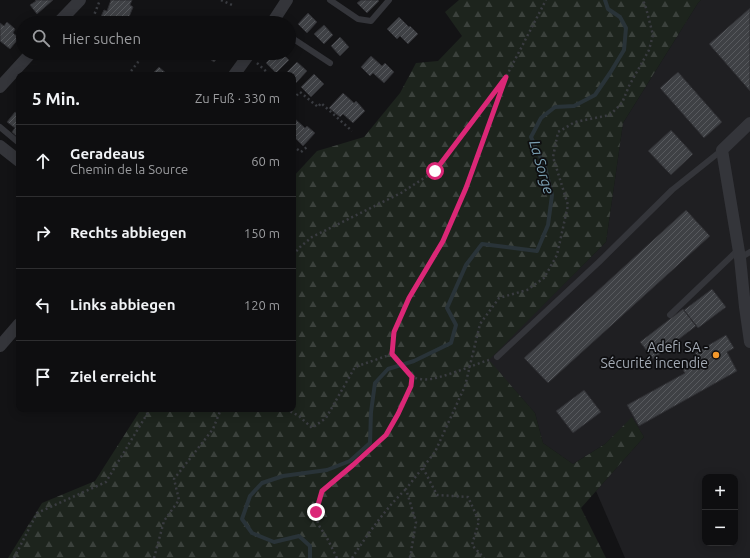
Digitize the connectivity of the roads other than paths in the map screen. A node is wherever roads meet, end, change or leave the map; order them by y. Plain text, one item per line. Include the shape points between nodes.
1 (80, 0) edge
2 (287, 0) edge
3 (330, 0) edge
4 (389, 0) edge
5 (65, 16) edge
6 (277, 16) edge
7 (296, 41) edge
8 (24, 60) edge
9 (248, 60) edge
10 (330, 63) dead end
11 (237, 72) edge
12 (0, 86) edge
13 (750, 124) edge
14 (0, 128) edge
15 (16, 141) edge
16 (0, 146) edge
17 (722, 150) junction
18 (16, 159) edge
19 (743, 253) edge
20 (747, 296) edge
21 (670, 314) dead end
22 (16, 327) edge
23 (750, 342) edge
24 (0, 346) edge
25 (497, 357) road end

1 - 5 street
2 - 6 street
3 - 4 lane via 358,19 371,21
7 - 10 lane
8 - 12 street
9 - 11 street
13 - 17 street
14 - 15 lane
16 - 18 street
17 - 19 street
17 - 25 lane via 672,190
19 - 20 street
19 - 21 lane
20 - 23 street
22 - 24 street

